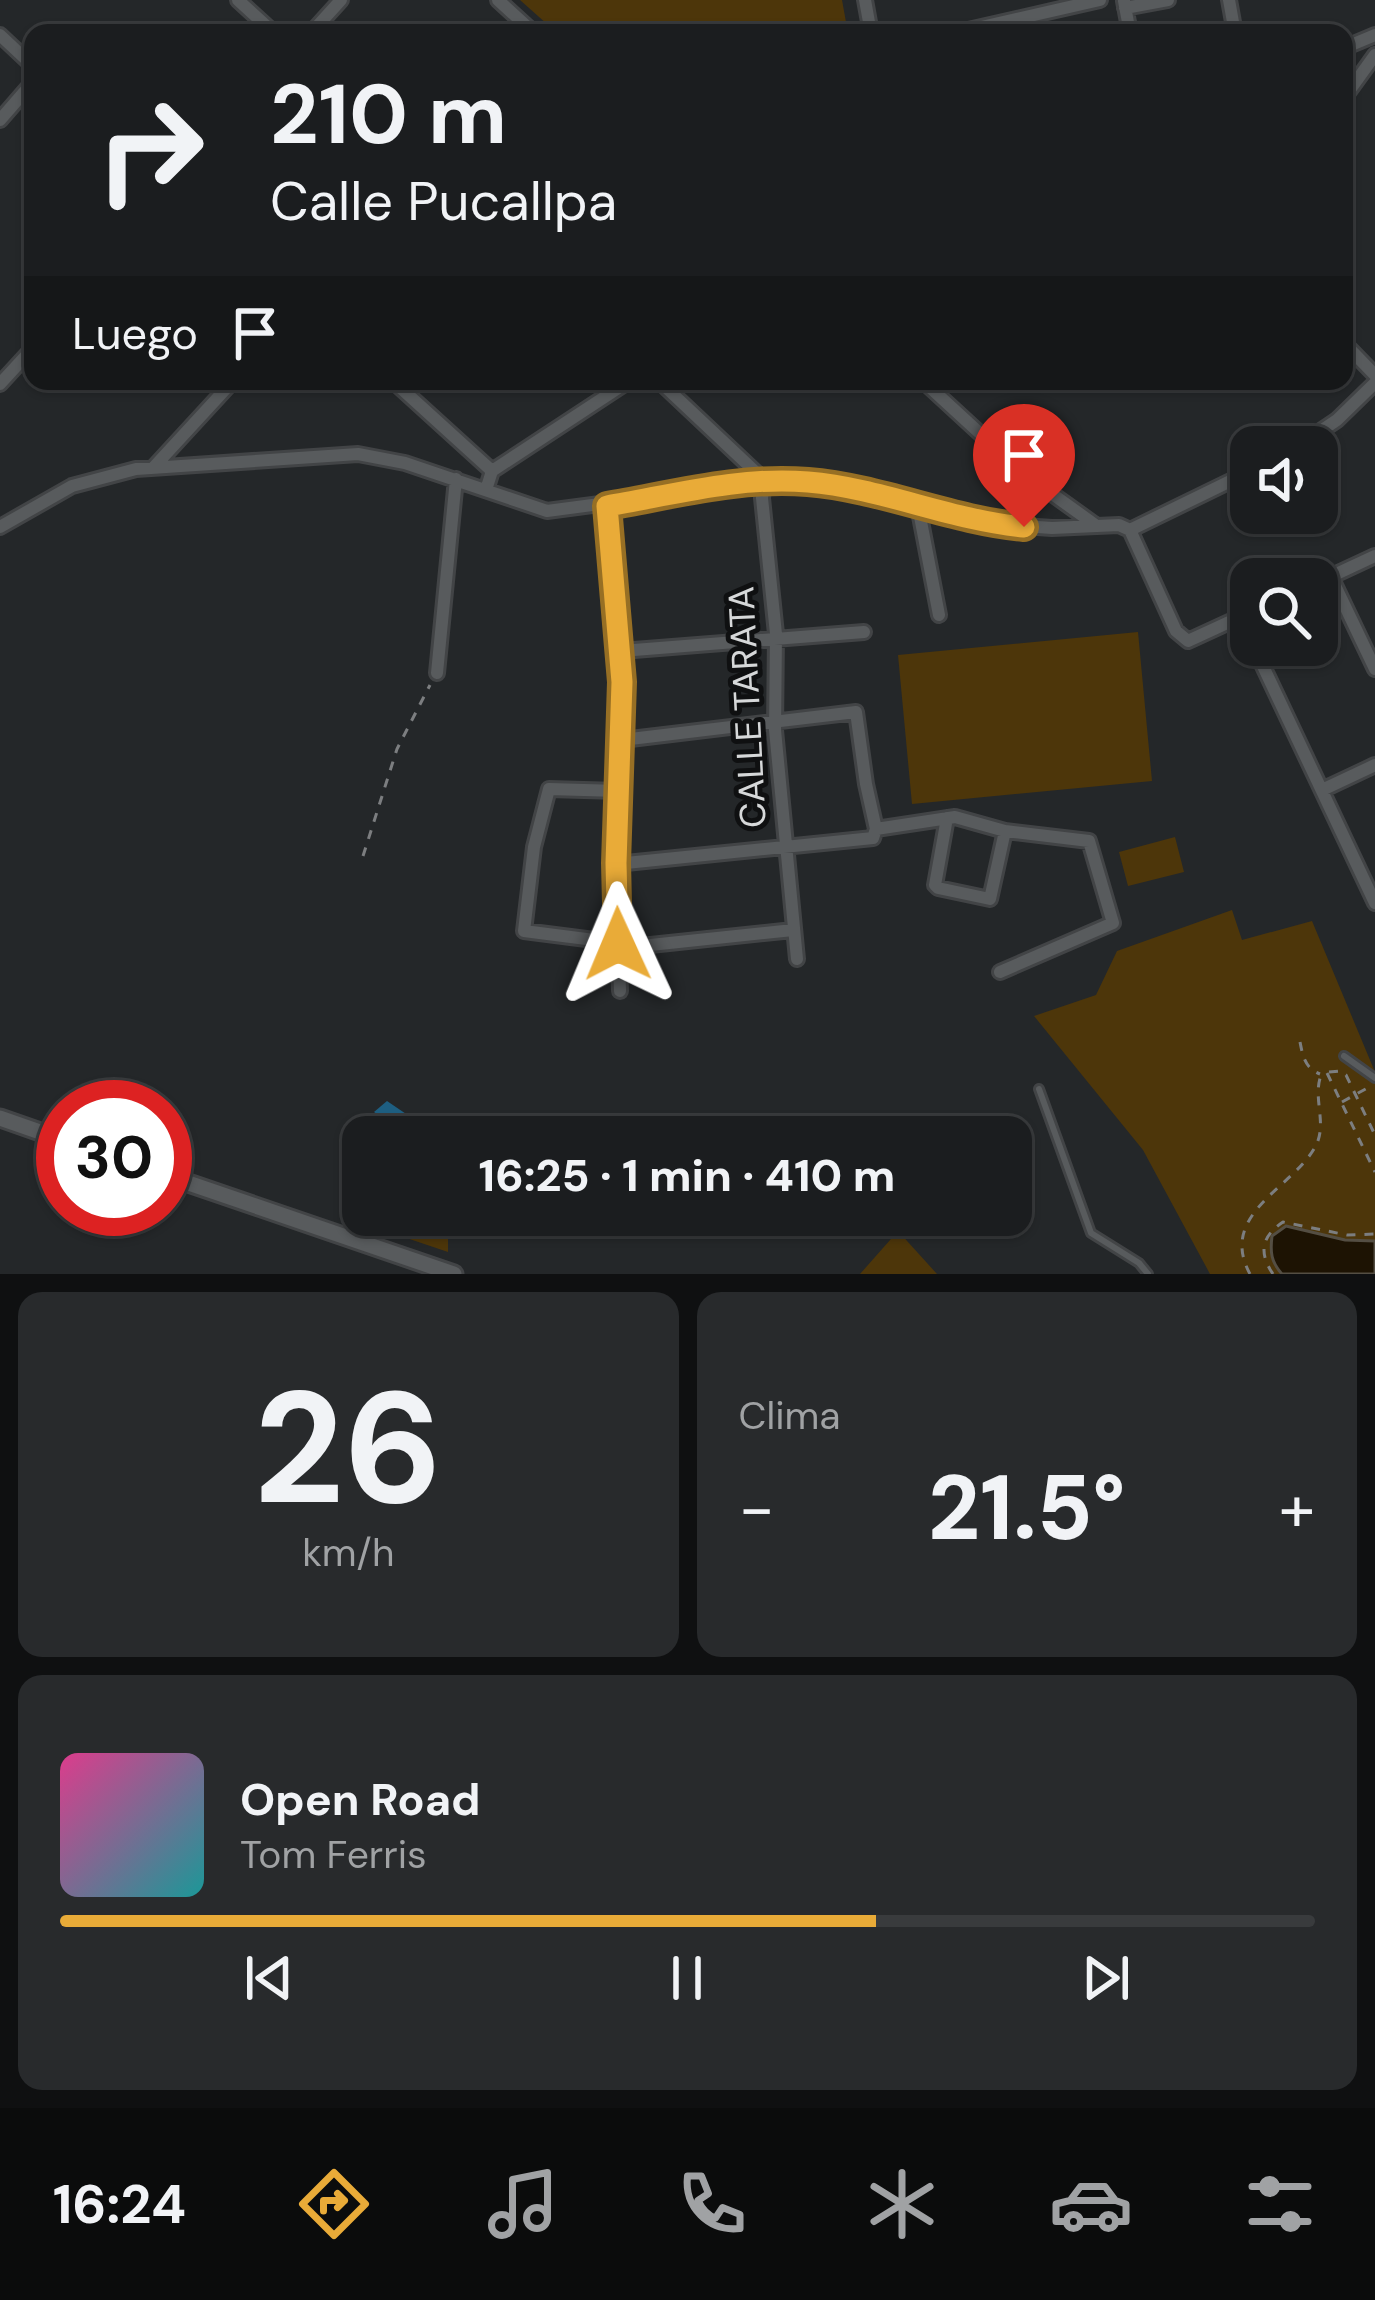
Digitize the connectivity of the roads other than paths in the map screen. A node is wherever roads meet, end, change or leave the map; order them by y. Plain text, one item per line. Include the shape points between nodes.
1 (238, 0) edge
2 (341, 0) edge
3 (499, 0) edge
4 (1100, 0) edge
5 (1168, 0) edge
6 (1125, 4) edge
7 (1024, 17) junction
8 (264, 24) edge
9 (319, 24) edge
10 (525, 24) edge
11 (994, 24) edge
12 (1025, 24) edge
13 (0, 35) edge
14 (1375, 55) edge
15 (24, 58) edge
16 (1353, 86) edge
17 (24, 92) edge
18 (0, 120) edge
19 (1353, 353) edge
20 (24, 358) edge
21 (1375, 379) edge
22 (0, 384) edge
23 (224, 390) edge
24 (403, 390) edge
25 (614, 390) edge
26 (669, 390) edge
27 (932, 390) edge
28 (1328, 426) edge
29 (152, 469) junction
30 (492, 471) junction
31 (456, 479) junction
32 (764, 480) junction
33 (1230, 481) edge
34 (486, 490) junction
35 (607, 506) junction
36 (918, 506) junction
37 (1094, 524) junction
38 (0, 527) edge
39 (1130, 530) junction
40 (1375, 556) edge
41 (1338, 574) edge
42 (1338, 592) edge
43 (939, 616) dead end
44 (1230, 622) edge
45 (863, 632) dead end
46 (774, 640) junction
47 (634, 650) dead end
48 (1263, 666) edge
49 (1375, 669) edge
50 (437, 673) road end
51 (775, 722) junction
52 (622, 740) junction
53 (1375, 765) edge
54 (1322, 790) junction
55 (619, 791) junction
56 (947, 818) junction
57 (876, 829) junction
58 (1005, 831) junction
59 (784, 844) junction
60 (616, 863) junction
61 (1371, 882) edge
62 (1375, 903) edge
63 (793, 930) junction
64 (618, 944) junction
65 (796, 959) dead end
66 (1000, 972) dead end
67 (620, 992) dead end
68 (1344, 1056) dead end
69 (1375, 1081) edge
70 (1039, 1089) dead end
71 (0, 1118) edge
72 (36, 1131) edge
73 (192, 1184) edge
74 (454, 1274) edge
75 (1148, 1274) edge

1 - 8 street
2 - 9 street
3 - 10 street
4 - 7 street
5 - 6 street
7 - 11 street
7 - 12 street
13 - 15 street
14 - 16 street
17 - 18 street
19 - 21 street
20 - 22 street
21 - 28 street
23 - 29 street
24 - 30 street
25 - 30 street
26 - 32 street
27 - 37 street
29 - 31 street via 358,454
29 - 38 street via 72,486
30 - 34 street
31 - 34 street
31 - 50 street
32 - 35 street
32 - 36 street via 835,485
32 - 46 street, CALLE TARATA
33 - 39 street
34 - 35 street via 547,511
35 - 52 street
36 - 37 street via 1009,526
36 - 43 street
37 - 39 street
39 - 44 street via 1176,631 1188,641
40 - 41 street
42 - 49 street
45 - 46 street
46 - 47 street
46 - 51 street, CALLE TARATA
48 - 54 street
51 - 52 street
51 - 57 street via 858,712
51 - 59 street, CALLE TARATA
52 - 55 street
53 - 54 street
54 - 61 street
55 - 60 street
55 - 64 street via 549,789 524,932
56 - 57 street
56 - 58 street
56 - 58 street via 938,889 992,898
57 - 59 street via 873,838
58 - 66 street via 1089,841 1113,923
59 - 60 street
59 - 63 street, CALLE TARATA
60 - 64 street
61 - 62 street
63 - 64 street
63 - 65 street, CALLE TARATA
64 - 67 street
68 - 69 lane
70 - 75 lane via 1091,1233
71 - 72 street
73 - 74 street

